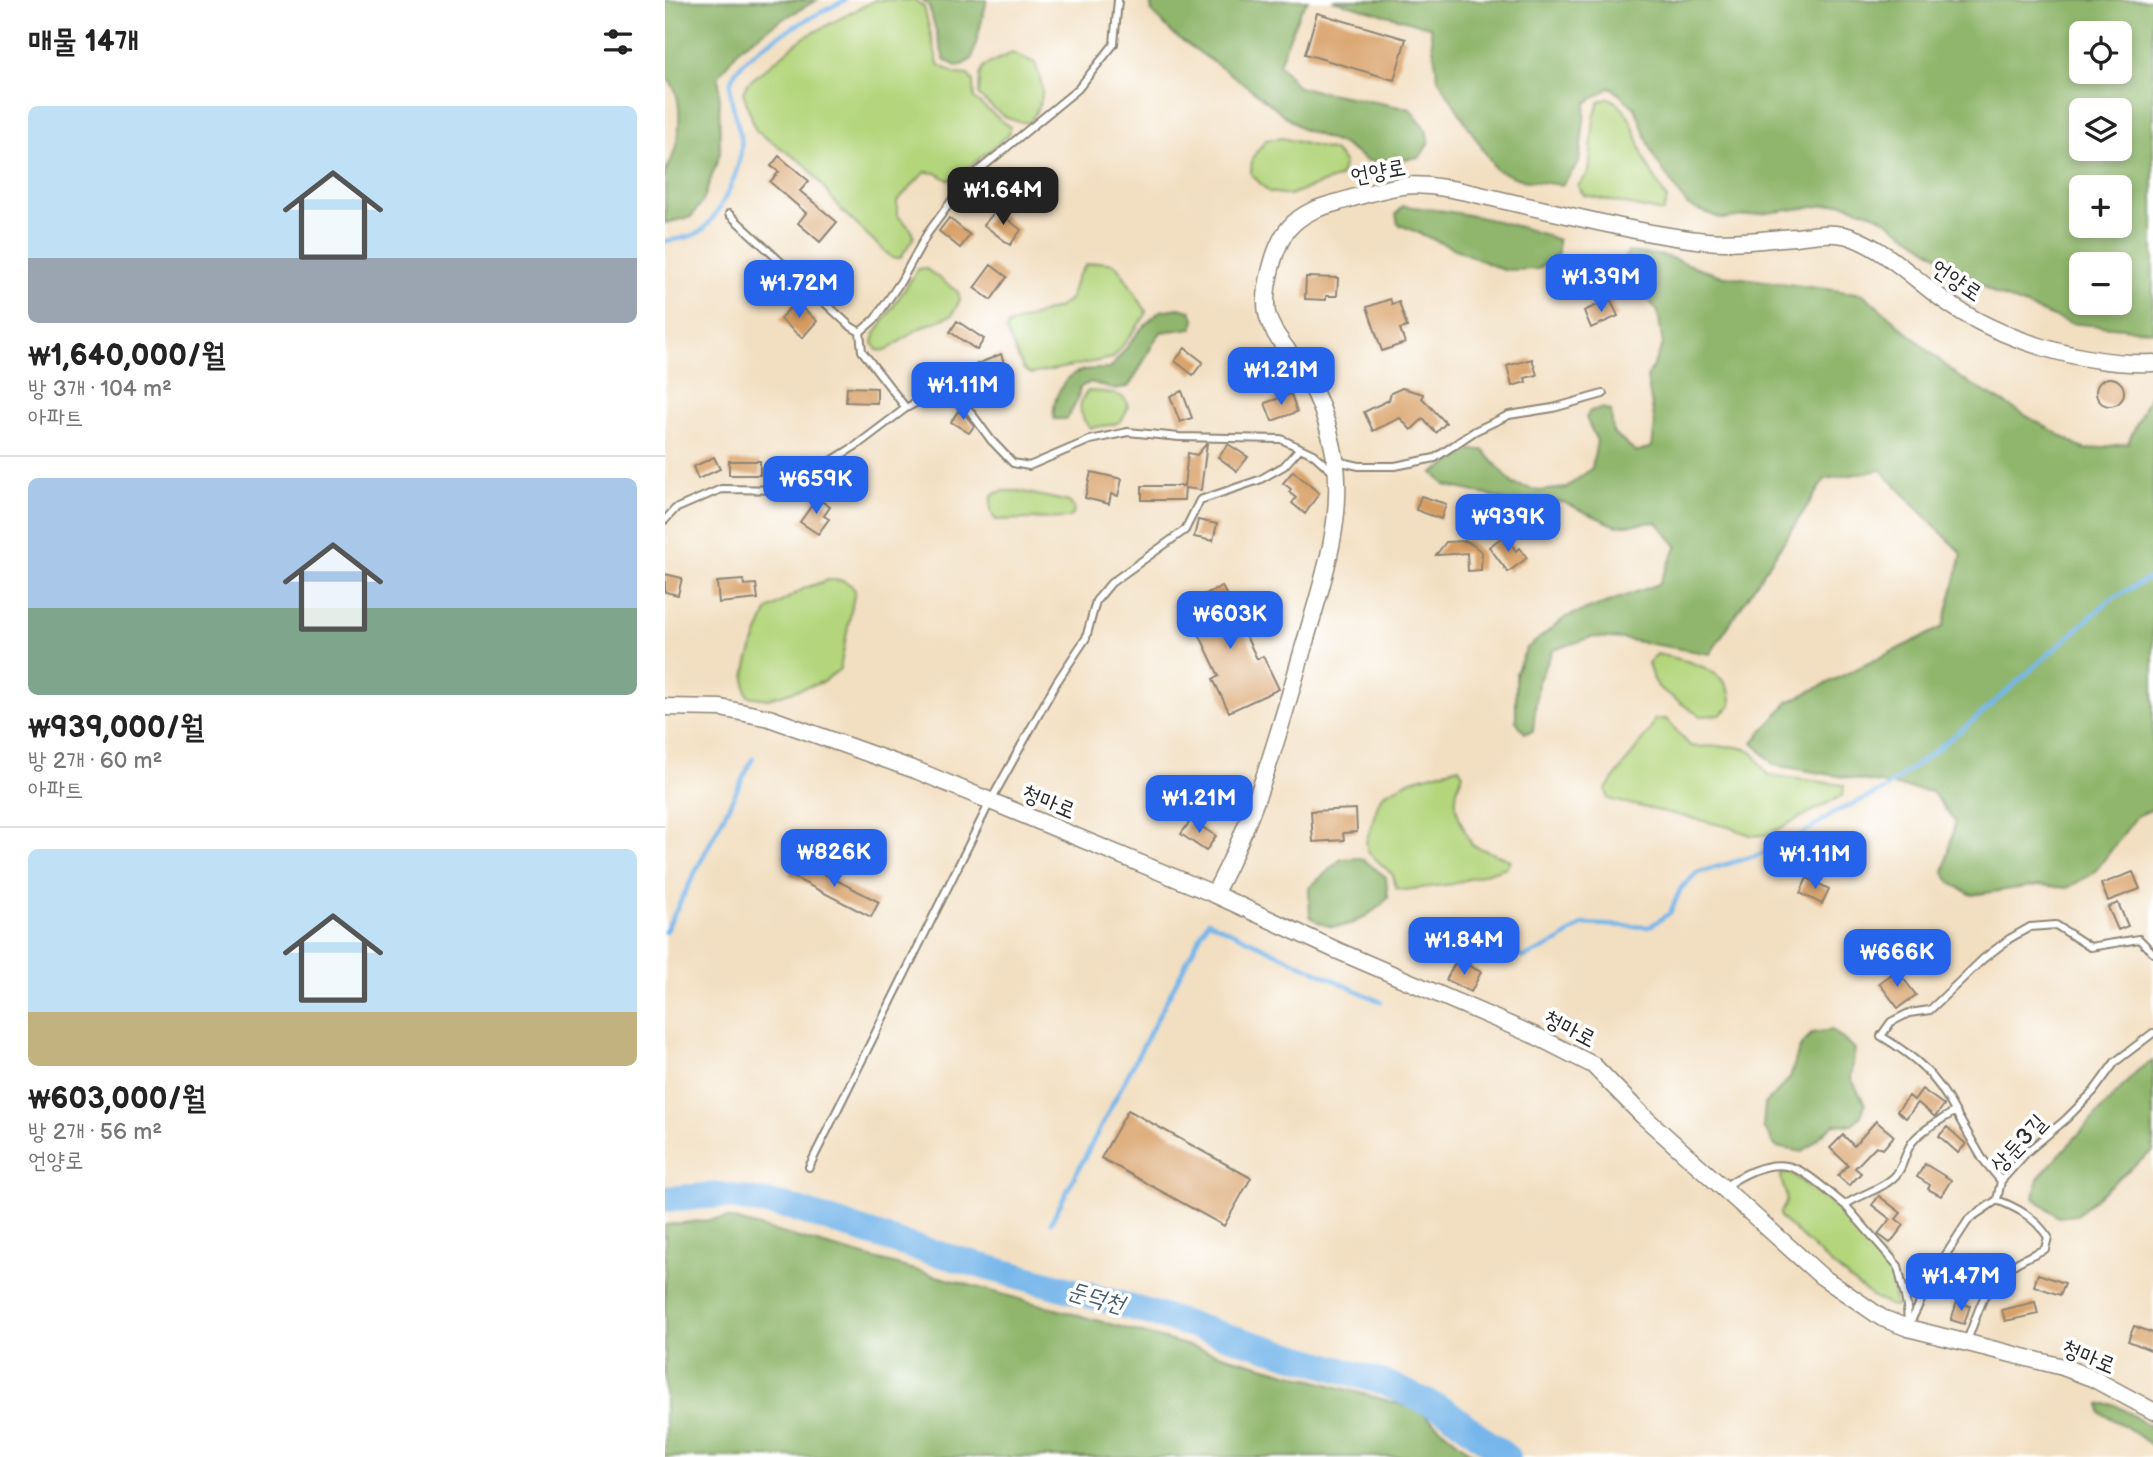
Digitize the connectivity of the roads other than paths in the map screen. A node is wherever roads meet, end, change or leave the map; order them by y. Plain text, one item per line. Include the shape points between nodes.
1 (1118, 0) edge
2 (729, 214) dead end
3 (860, 332) junction
4 (2153, 363) edge
5 (1603, 394) dead end
6 (906, 408) junction
7 (1300, 448) junction
8 (1336, 468) junction
9 (665, 520) edge
10 (665, 707) edge
11 (990, 802) junction
12 (1214, 894) junction
13 (2153, 953) edge
14 (2153, 1033) edge
15 (1955, 1111) junction
16 (809, 1167) dead end
17 (2001, 1181) junction
18 (1722, 1188) junction
19 (1997, 1200) junction
20 (1845, 1205) junction
21 (1908, 1328) junction
22 (1966, 1342) junction
23 (2153, 1411) edge

1 - 3 lane via 1114,44 1069,97 967,180 927,234 875,319
2 - 3 lane
3 - 6 lane via 862,351
4 - 8 street, 언양로 via 2066,353 1996,330 1954,307 1872,247 1838,233 1708,241 1644,232 1488,197 1403,186 1304,215 1285,232 1268,278 1267,318 1306,375 1328,429
5 - 8 lane via 1509,415 1435,458 1395,466
6 - 7 lane via 921,400 953,401 969,410 1013,463 1030,466 1090,440 1128,432 1281,439
6 - 9 lane via 796,487 721,489 675,509
7 - 8 lane
7 - 11 lane via 1284,466 1259,480 1200,500 1185,530 1111,583 1096,601 1086,638
8 - 12 street, 언양로 via 1330,549 1284,716 1256,802
10 - 11 street, 청마로 via 733,710 769,718
11 - 12 street, 청마로
11 - 16 lane
12 - 18 street, 청마로 via 1593,1065
13 - 15 lane via 2139,939 2090,947 2056,925 2030,927 1983,959 1930,1010 1891,1022 1881,1036 1927,1069
14 - 17 lane, 상둔3길 via 2115,1062 2093,1091
15 - 17 lane
15 - 20 lane via 1912,1140 1895,1178
17 - 19 lane, 상둔3길
18 - 20 lane via 1765,1166 1795,1168
18 - 21 street, 청마로 via 1821,1276 1882,1318
19 - 21 lane, 상둔3길 via 1969,1219 1936,1270
19 - 22 lane via 2020,1208 2048,1237 2045,1248 2017,1261 1986,1289
20 - 21 lane via 1898,1265
21 - 22 street, 청마로
22 - 23 street, 청마로 via 2092,1378

